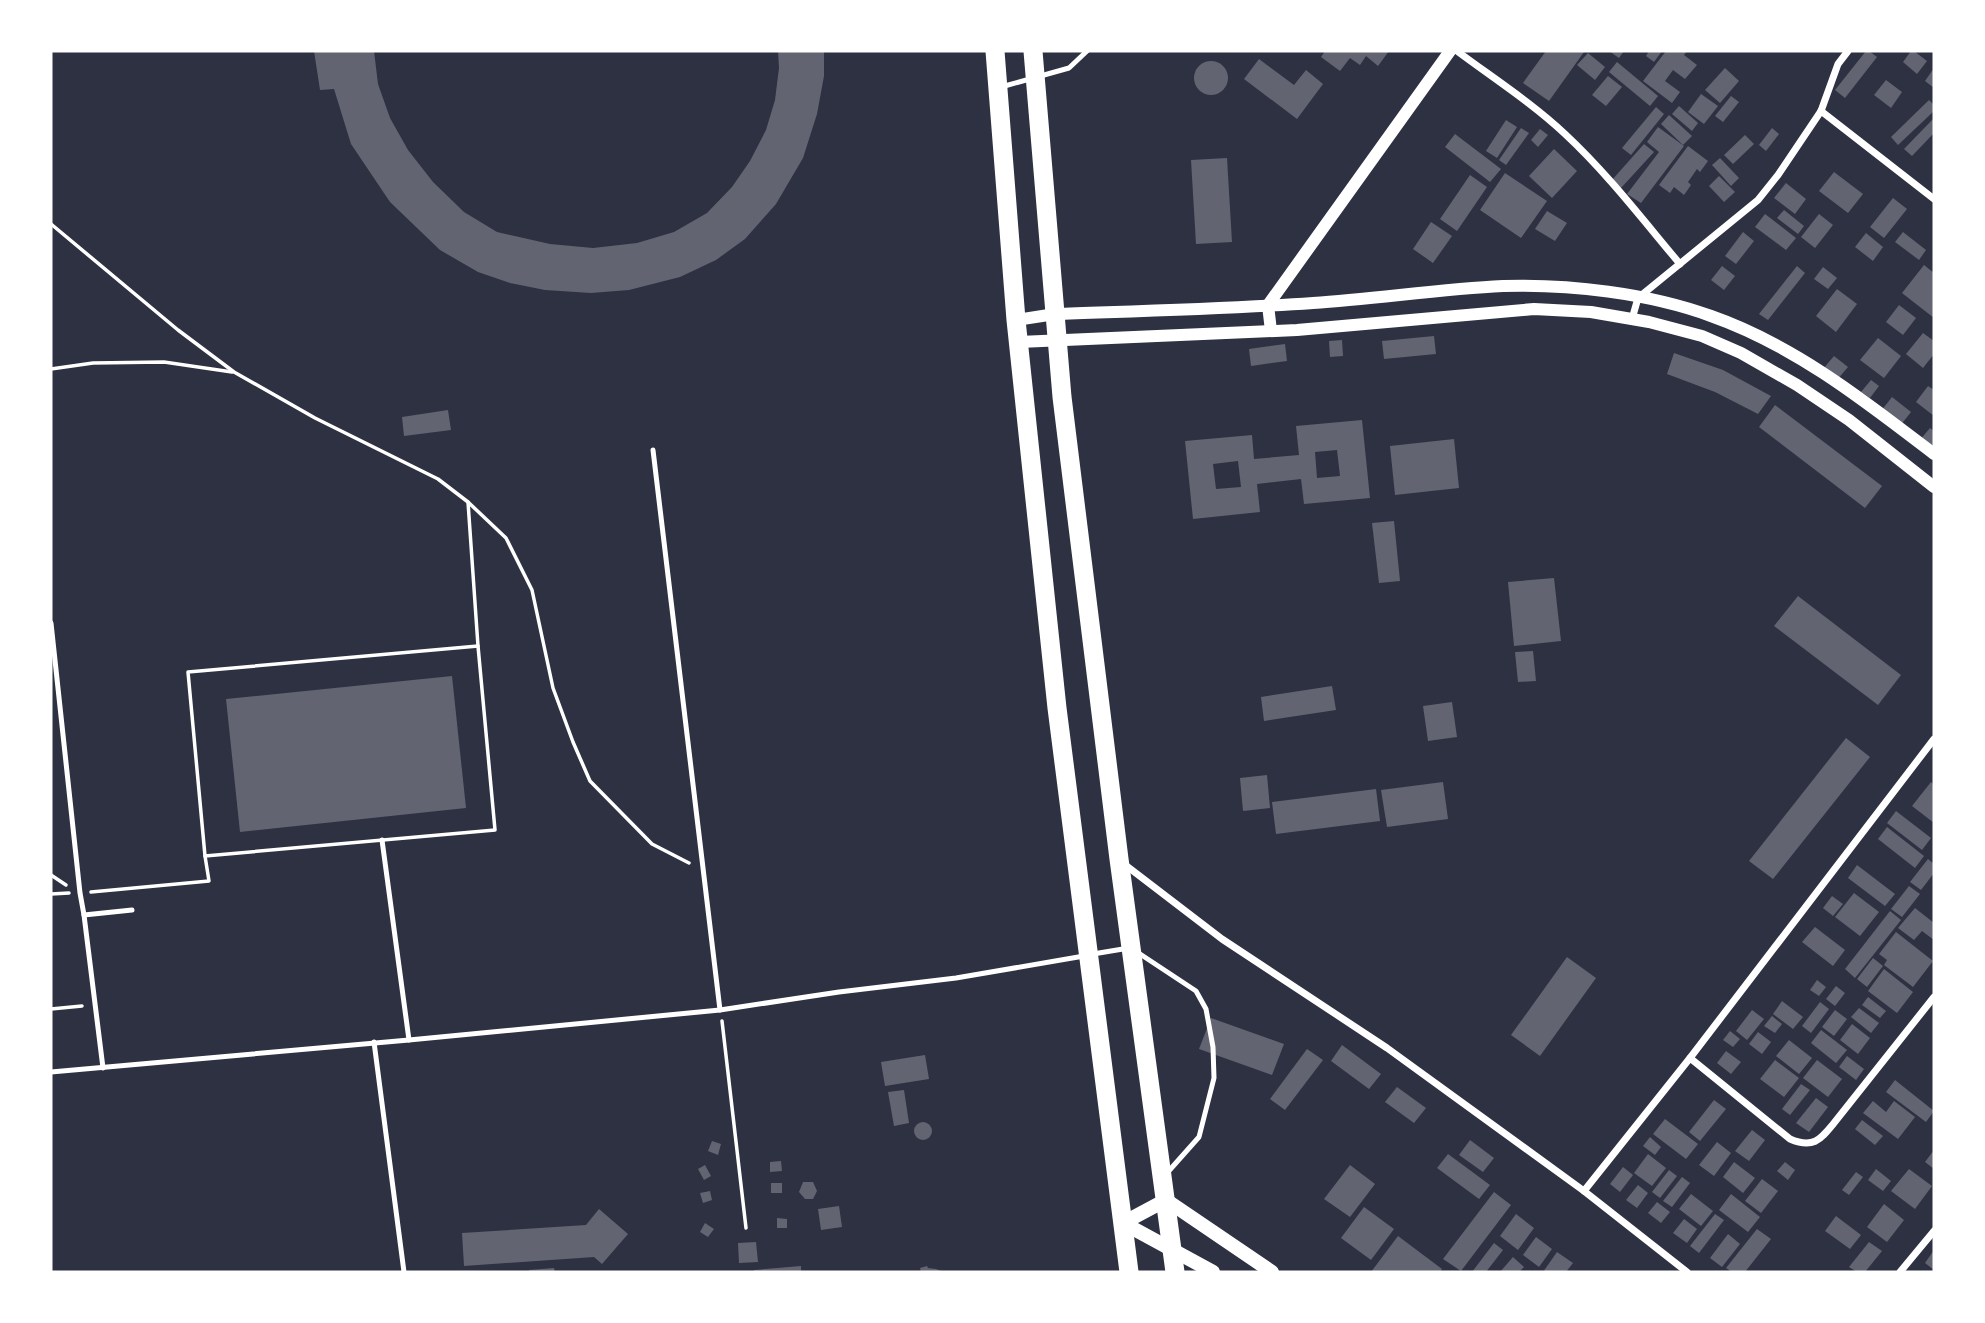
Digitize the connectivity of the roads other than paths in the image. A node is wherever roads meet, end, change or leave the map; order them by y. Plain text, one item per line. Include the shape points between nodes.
1 (995, 51) edge
2 (1033, 51) edge
3 (1087, 51) edge
4 (1450, 51) edge
5 (1457, 51) edge
6 (1848, 51) edge
7 (1035, 78) junction
8 (998, 88) junction
9 (1821, 111) junction
10 (1934, 199) edge
11 (1680, 264) junction
12 (1638, 298) junction
13 (1268, 305) junction
14 (1055, 314) junction
15 (1632, 319) junction
16 (1016, 320) junction
17 (1271, 331) junction
18 (1057, 341) junction
19 (1019, 342) junction
20 (653, 450) dead end
21 (1934, 454) edge
22 (1934, 487) edge
23 (51, 623) edge
24 (1934, 738) edge
25 (382, 840) road end
26 (1119, 859) junction
27 (132, 910) dead end
28 (85, 915) junction
29 (1130, 948) junction
30 (1088, 956) junction
31 (1934, 997) edge
32 (720, 1010) junction
33 (409, 1040) junction
34 (374, 1042) junction
35 (1690, 1058) junction
36 (103, 1068) junction
37 (51, 1072) edge
38 (1163, 1178) junction
39 (1584, 1191) junction
40 (1166, 1200) junction
41 (1123, 1223) junction
42 (1934, 1232) edge
43 (1173, 1250) junction
44 (404, 1272) edge
45 (1129, 1272) edge
46 (1175, 1272) edge
47 (1213, 1272) edge
48 (1272, 1272) edge
49 (1687, 1272) edge
50 (1900, 1272) edge

1 - 8 highway
2 - 7 highway
3 - 7 lane via 1069,68
4 - 13 street
5 - 11 street via 1566,134
6 - 9 street via 1838,64
7 - 8 lane
7 - 14 highway
8 - 16 highway
9 - 10 street
9 - 11 street via 1758,200
11 - 12 street
12 - 13 street via 1502,286
12 - 15 street
12 - 21 street via 1711,316 1759,336 1862,398
13 - 14 street
13 - 17 street
14 - 16 street
14 - 18 highway
15 - 17 street via 1534,309
15 - 22 street via 1702,336 1797,385
16 - 19 highway
17 - 18 street
18 - 19 street
18 - 26 highway
19 - 30 highway
20 - 32 lane
23 - 28 lane
24 - 35 street
25 - 33 lane
26 - 29 highway
26 - 39 street via 1222,939 1387,1048
27 - 28 lane
28 - 36 lane
29 - 30 lane
29 - 38 highway
29 - 38 lane via 1196,991 1206,1009 1213,1047 1214,1077 1199,1137
30 - 32 lane
30 - 41 highway
31 - 35 street via 1834,1123 1811,1144 1790,1139
32 - 33 lane
33 - 34 lane
34 - 36 lane
34 - 44 lane
35 - 39 street
36 - 37 lane
38 - 40 highway
39 - 49 street
40 - 41 main road
40 - 43 highway
40 - 48 main road
41 - 43 main road
41 - 45 highway
42 - 50 street
43 - 46 highway
43 - 47 main road

